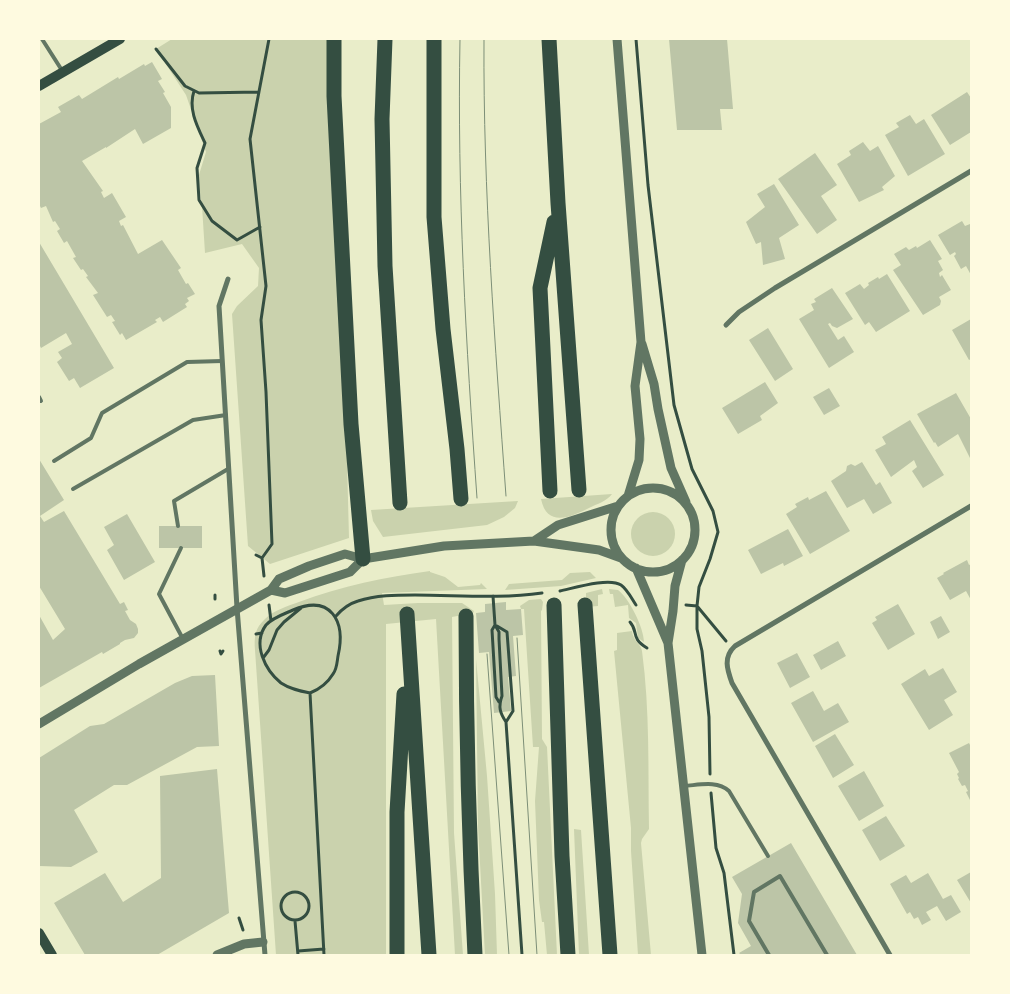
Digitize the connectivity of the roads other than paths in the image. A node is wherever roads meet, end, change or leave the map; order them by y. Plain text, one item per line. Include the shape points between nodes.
1 (42, 39) edge
2 (120, 39) edge
3 (334, 39) edge
4 (384, 39) edge
5 (434, 39) edge
6 (549, 39) edge
7 (617, 39) edge
8 (63, 72) junction
9 (39, 86) edge
10 (971, 171) edge
11 (558, 203) junction
12 (228, 279) dead end
13 (726, 325) dead end
14 (641, 342) junction
15 (222, 361) junction
16 (226, 415) junction
17 (54, 461) dead end
18 (228, 469) junction
19 (73, 489) dead end
20 (579, 490) dead end
21 (550, 491) dead end
22 (628, 496) junction
23 (461, 500) dead end
24 (400, 503) dead end
25 (618, 506) junction
26 (971, 506) edge
27 (689, 510) junction
28 (178, 526) dead end
29 (534, 541) junction
30 (182, 548) dead end
31 (621, 558) junction
32 (363, 559) junction
33 (682, 560) junction
34 (636, 568) junction
35 (271, 590) junction
36 (554, 598) road end
37 (585, 605) dead end
38 (237, 608) junction
39 (466, 616) dead end
40 (183, 639) junction
41 (668, 643) junction
42 (39, 724) edge
43 (684, 786) junction
44 (768, 856) dead end
45 (39, 933) edge
46 (263, 942) junction
47 (52, 955) edge
48 (216, 955) edge
49 (265, 955) edge
50 (397, 955) edge
51 (429, 955) edge
52 (475, 955) edge
53 (568, 955) edge
54 (610, 955) edge
55 (702, 955) edge
56 (769, 955) edge
57 (827, 955) edge
58 (890, 955) edge

1 - 8 lane
2 - 8 main road
3 - 32 highway via 350,414
4 - 24 highway via 384,266
5 - 23 highway via 434,217
6 - 11 highway
7 - 14 street
8 - 9 main road
10 - 13 street via 775,288 739,312
11 - 20 highway
11 - 21 highway via 540,288
12 - 15 street via 218,306
14 - 22 street via 635,386 640,460
14 - 27 street via 654,384 671,468
15 - 16 street
15 - 17 lane via 187,362 102,413 91,438
16 - 18 street
16 - 19 lane via 193,420
18 - 28 lane via 174,501
18 - 38 street
22 - 25 street
22 - 27 street via 655,488 669,491
25 - 29 street via 558,526
25 - 31 street via 610,532
26 - 58 street via 732,649 726,661 732,684
27 - 33 street via 694,522 694,536
29 - 31 street via 599,550
29 - 32 street via 444,546
30 - 40 lane via 159,594
31 - 34 street
32 - 35 street via 350,572 284,593
32 - 35 street via 345,554 326,560 279,579
33 - 34 street via 658,572 644,572
33 - 41 street via 674,586
34 - 41 street
35 - 38 street
36 - 53 highway
37 - 54 highway
38 - 40 street
38 - 46 street
39 - 52 highway via 467,768
40 - 42 street
41 - 43 street
43 - 44 lane via 724,786
43 - 55 street
45 - 47 main road
46 - 48 street via 244,944
46 - 49 street
50 - 51 highway via 397,812 407,620
56 - 57 lane via 749,921 754,892 780,876

